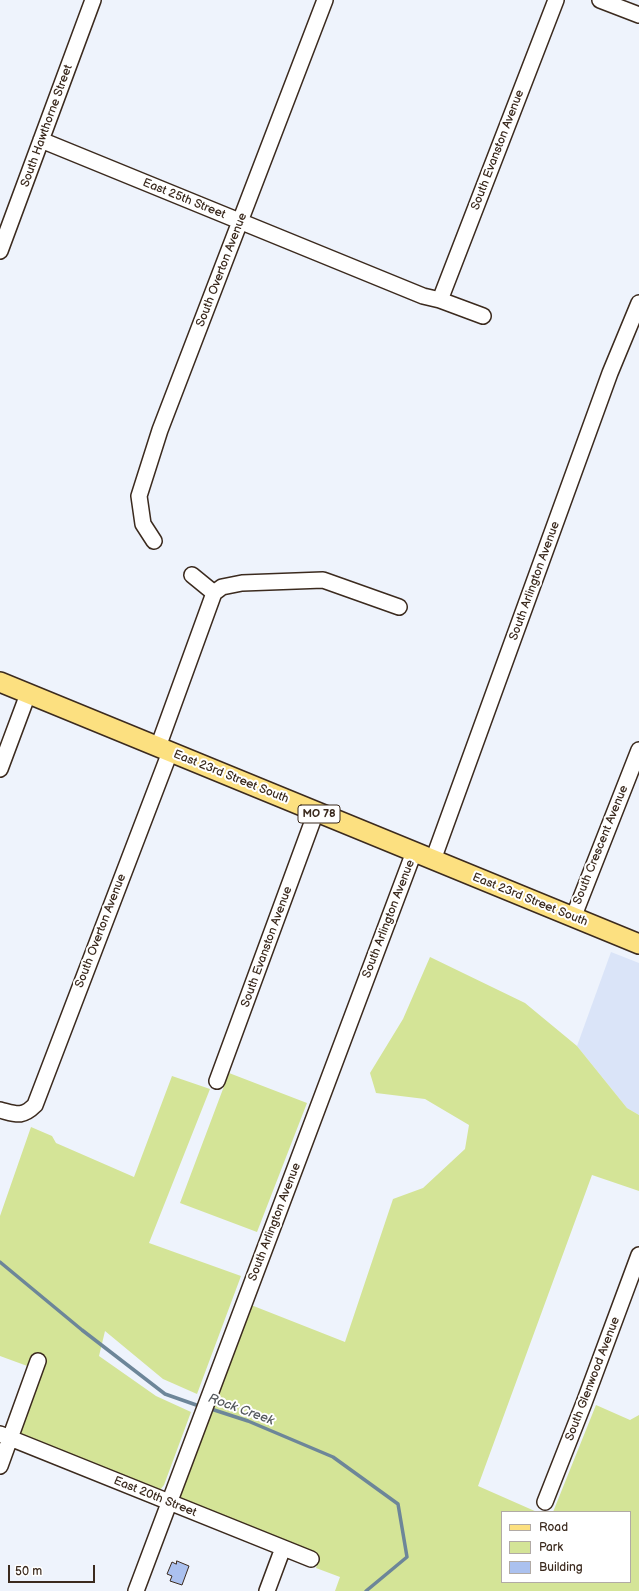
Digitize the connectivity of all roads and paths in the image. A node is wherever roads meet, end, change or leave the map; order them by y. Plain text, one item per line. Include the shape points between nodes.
1 (93, 0) edge
2 (325, 0) edge
3 (556, 0) edge
4 (600, 0) edge
5 (639, 15) edge
6 (41, 140) junction
7 (240, 222) junction
8 (0, 251) edge
9 (440, 300) junction
10 (639, 303) edge
11 (483, 316) dead end
12 (154, 541) dead end
13 (192, 575) dead end
14 (214, 593) junction
15 (398, 607) dead end
16 (0, 682) edge
17 (28, 694) junction
18 (164, 750) junction
19 (639, 750) edge
20 (0, 767) edge
21 (316, 812) junction
22 (414, 852) junction
23 (433, 860) junction
24 (573, 918) junction
25 (639, 944) edge
26 (217, 1081) dead end
27 (0, 1110) edge
28 (639, 1255) edge
29 (38, 1361) dead end
30 (5, 1436) edge
31 (0, 1466) edge
32 (545, 1502) dead end
33 (169, 1503) junction
34 (283, 1548) junction
35 (311, 1559) dead end
36 (136, 1591) edge
37 (267, 1591) edge

1 - 6 street, South Hawthorne Street
2 - 7 street, South Overton Avenue
3 - 9 street, South Evanston Avenue
4 - 5 street
6 - 7 street, East 25th Street
6 - 8 street, South Hawthorne Street
7 - 9 street, East 25th Street via 423,296
7 - 12 street, South Overton Avenue via 160,430 139,496 143,524
9 - 11 street, East 25th Street
10 - 23 street, South Arlington Avenue via 610,373
13 - 14 street
14 - 15 street via 222,587 242,583 324,580
14 - 18 street, South Overton Avenue
16 - 17 main road, East 23rd Street South / MO 78
17 - 18 main road, East 23rd Street South / MO 78
17 - 20 street
18 - 21 main road, East 23rd Street South / MO 78
18 - 27 street, South Overton Avenue via 38,1098 28,1113 18,1115
19 - 24 street, South Crescent Avenue
21 - 22 main road, East 23rd Street South / MO 78
21 - 26 street, South Evanston Avenue
22 - 23 main road, East 23rd Street South / MO 78
22 - 33 street, South Arlington Avenue
23 - 24 main road, East 23rd Street South / MO 78
24 - 25 main road, East 23rd Street South / MO 78
28 - 32 street, South Glenwood Avenue
29 - 30 street
30 - 31 street
30 - 33 street, East 20th Street
33 - 34 street, East 20th Street
33 - 36 street, South Arlington Avenue
34 - 35 street, East 20th Street
34 - 37 street

